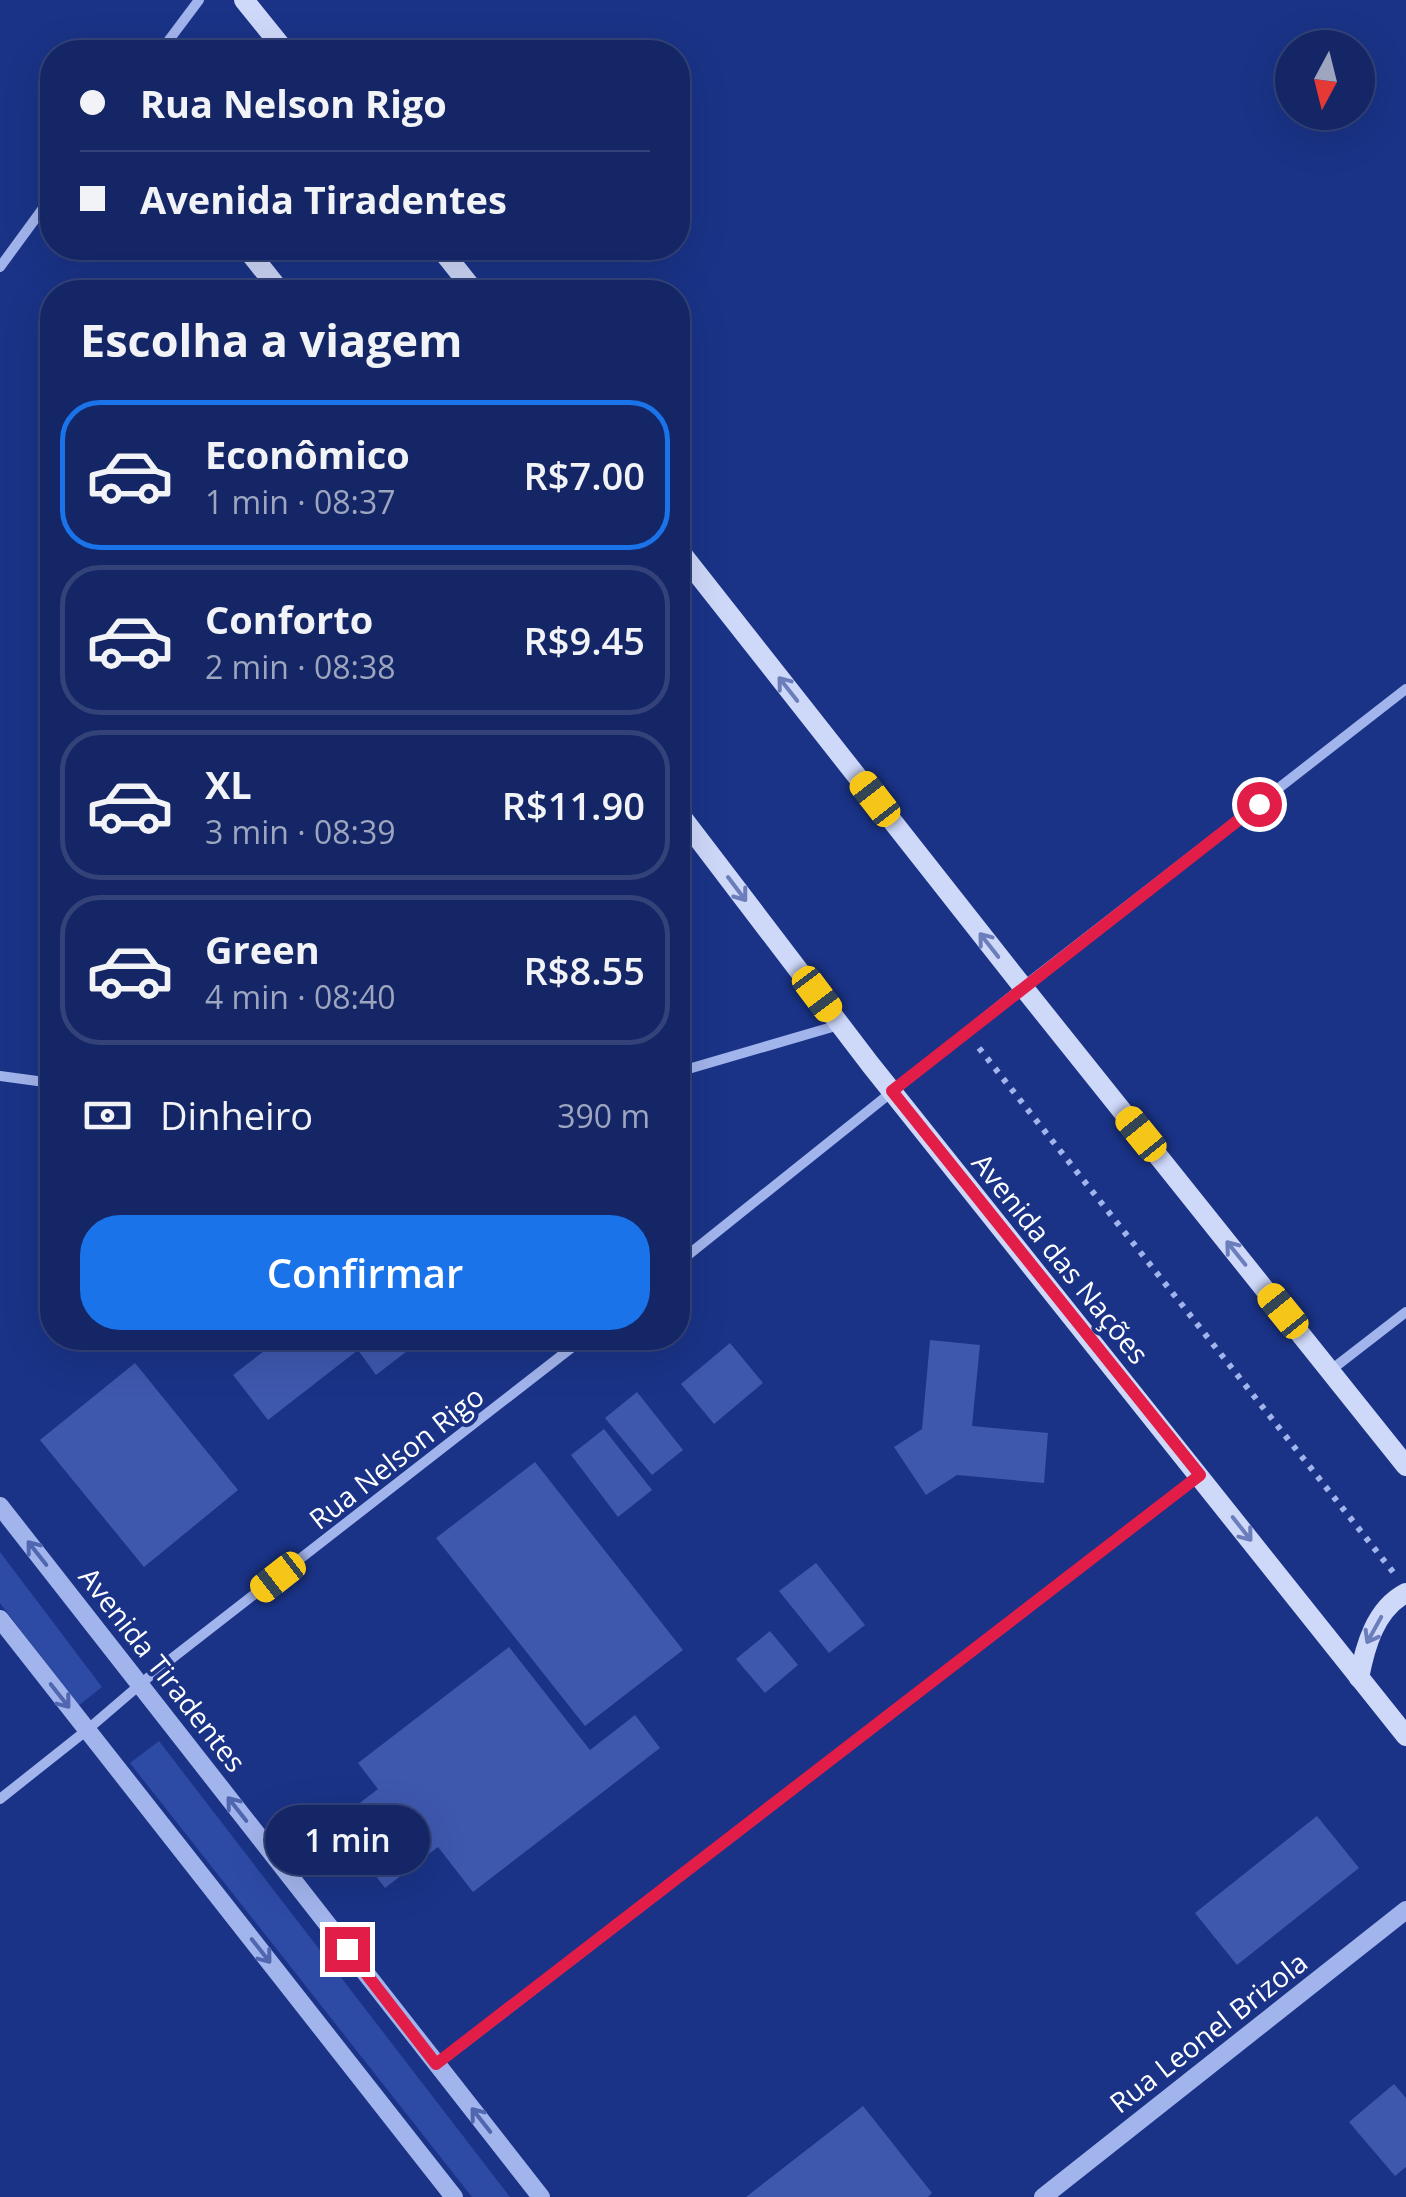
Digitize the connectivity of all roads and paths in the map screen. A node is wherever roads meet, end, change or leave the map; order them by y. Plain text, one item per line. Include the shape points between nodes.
1 (199, 0) edge
2 (244, 0) edge
3 (169, 40) edge
4 (276, 40) edge
5 (40, 212) edge
6 (255, 260) edge
7 (450, 260) edge
8 (0, 266) edge
9 (271, 280) edge
10 (465, 280) edge
11 (690, 564) edge
12 (1406, 689) edge
13 (690, 828) edge
14 (1023, 987) junction
15 (840, 1024) junction
16 (966, 1032) junction
17 (690, 1068) edge
18 (0, 1076) edge
19 (40, 1081) edge
20 (892, 1091) junction
21 (690, 1253) edge
22 (1406, 1312) edge
23 (569, 1350) edge
24 (1331, 1370) junction
25 (1406, 1466) edge
26 (1200, 1475) junction
27 (0, 1506) edge
28 (1394, 1574) dead end
29 (1406, 1593) edge
30 (0, 1619) edge
31 (1359, 1678) junction
32 (140, 1684) junction
33 (87, 1730) junction
34 (1406, 1736) edge
35 (0, 1799) edge
36 (1406, 1910) edge
37 (436, 2064) junction
38 (454, 2197) edge
39 (541, 2197) edge
40 (1044, 2197) edge

1 - 3 street
2 - 4 main road
5 - 8 street
6 - 9 main road
7 - 10 main road
14 -> 11 main road
12 - 14 street
13 -> 15 main road, Avenida das Nações
14 - 16 street
24 -> 14 main road
15 - 17 street
15 - 20 main road, Avenida das Nações
16 - 20 street
16 - 28 path
18 - 19 street
20 - 21 street
20 - 26 main road, Avenida das Nações
22 - 24 street
23 - 32 street, Rua Nelson Rigo
24 - 25 main road
26 -> 31 main road, Avenida das Nações
26 - 37 street
32 -> 27 street, Avenida Tiradentes
29 -> 31 main road via 1378,1620
30 -> 33 street
31 - 34 main road, Avenida das Nações
32 - 33 street, Rua Nelson Rigo
37 -> 32 street, Avenida Tiradentes
33 - 35 street, Rua Nelson Rigo
33 -> 38 street
36 - 40 street, Rua Leonel Brizola
39 -> 37 street, Avenida Tiradentes

